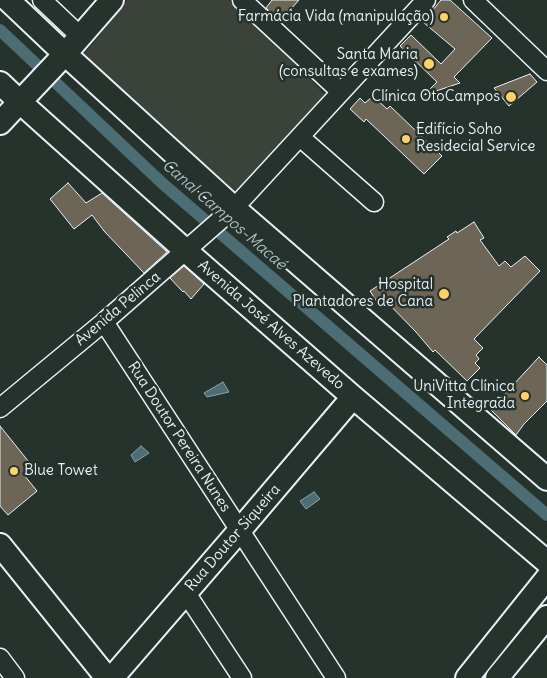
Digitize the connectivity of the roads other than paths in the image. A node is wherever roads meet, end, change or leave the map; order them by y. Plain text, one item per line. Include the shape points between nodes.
1 (8, 0) edge
2 (42, 0) edge
3 (112, 0) edge
4 (242, 0) edge
5 (426, 0) edge
6 (473, 0) edge
7 (80, 36) junction
8 (544, 63) edge
9 (51, 68) junction
10 (0, 83) edge
11 (341, 92) junction
12 (20, 102) junction
13 (0, 123) edge
14 (300, 137) junction
15 (374, 202) dead end
16 (227, 215) junction
17 (193, 245) junction
18 (104, 322) junction
19 (353, 397) junction
20 (0, 408) edge
21 (547, 479) edge
22 (240, 530) junction
23 (0, 545) edge
24 (547, 562) edge
25 (547, 578) edge
26 (186, 593) junction
27 (547, 617) edge
28 (0, 658) edge
29 (15, 678) edge
30 (107, 678) edge
31 (112, 678) edge
32 (242, 678) edge
33 (336, 678) edge
34 (467, 678) edge
35 (497, 678) edge

1 - 9 main road
2 - 7 street
3 - 7 main road
4 - 11 street
5 - 11 street, Avenida Pelinca
6 - 8 street
7 - 9 main road
9 - 12 main road
9 - 16 main road
10 - 12 main road, Avenida José Alves Azevedo
11 - 14 street, Avenida Pelinca
12 - 13 main road
12 - 17 main road, Avenida José Alves Azevedo
14 - 15 street
14 - 16 street, Avenida Pelinca
16 - 17 street, Avenida Pelinca
16 - 21 main road
17 - 18 street, Avenida Pelinca
17 - 19 main road, Avenida José Alves Azevedo
18 - 20 street, Avenida Pelinca
18 - 22 street, Rua Doutor Pereira Nunes
19 - 22 main road, Rua Doutor Siqueira
19 - 24 main road, Avenida José Alves Azevedo
22 - 26 main road, Rua Doutor Siqueira
22 - 33 street, Rua Doutor Pereira Nunes
23 - 30 main road
25 - 34 main road
26 - 31 main road, Rua Doutor Siqueira
26 - 32 street
27 - 35 main road
28 - 29 street

